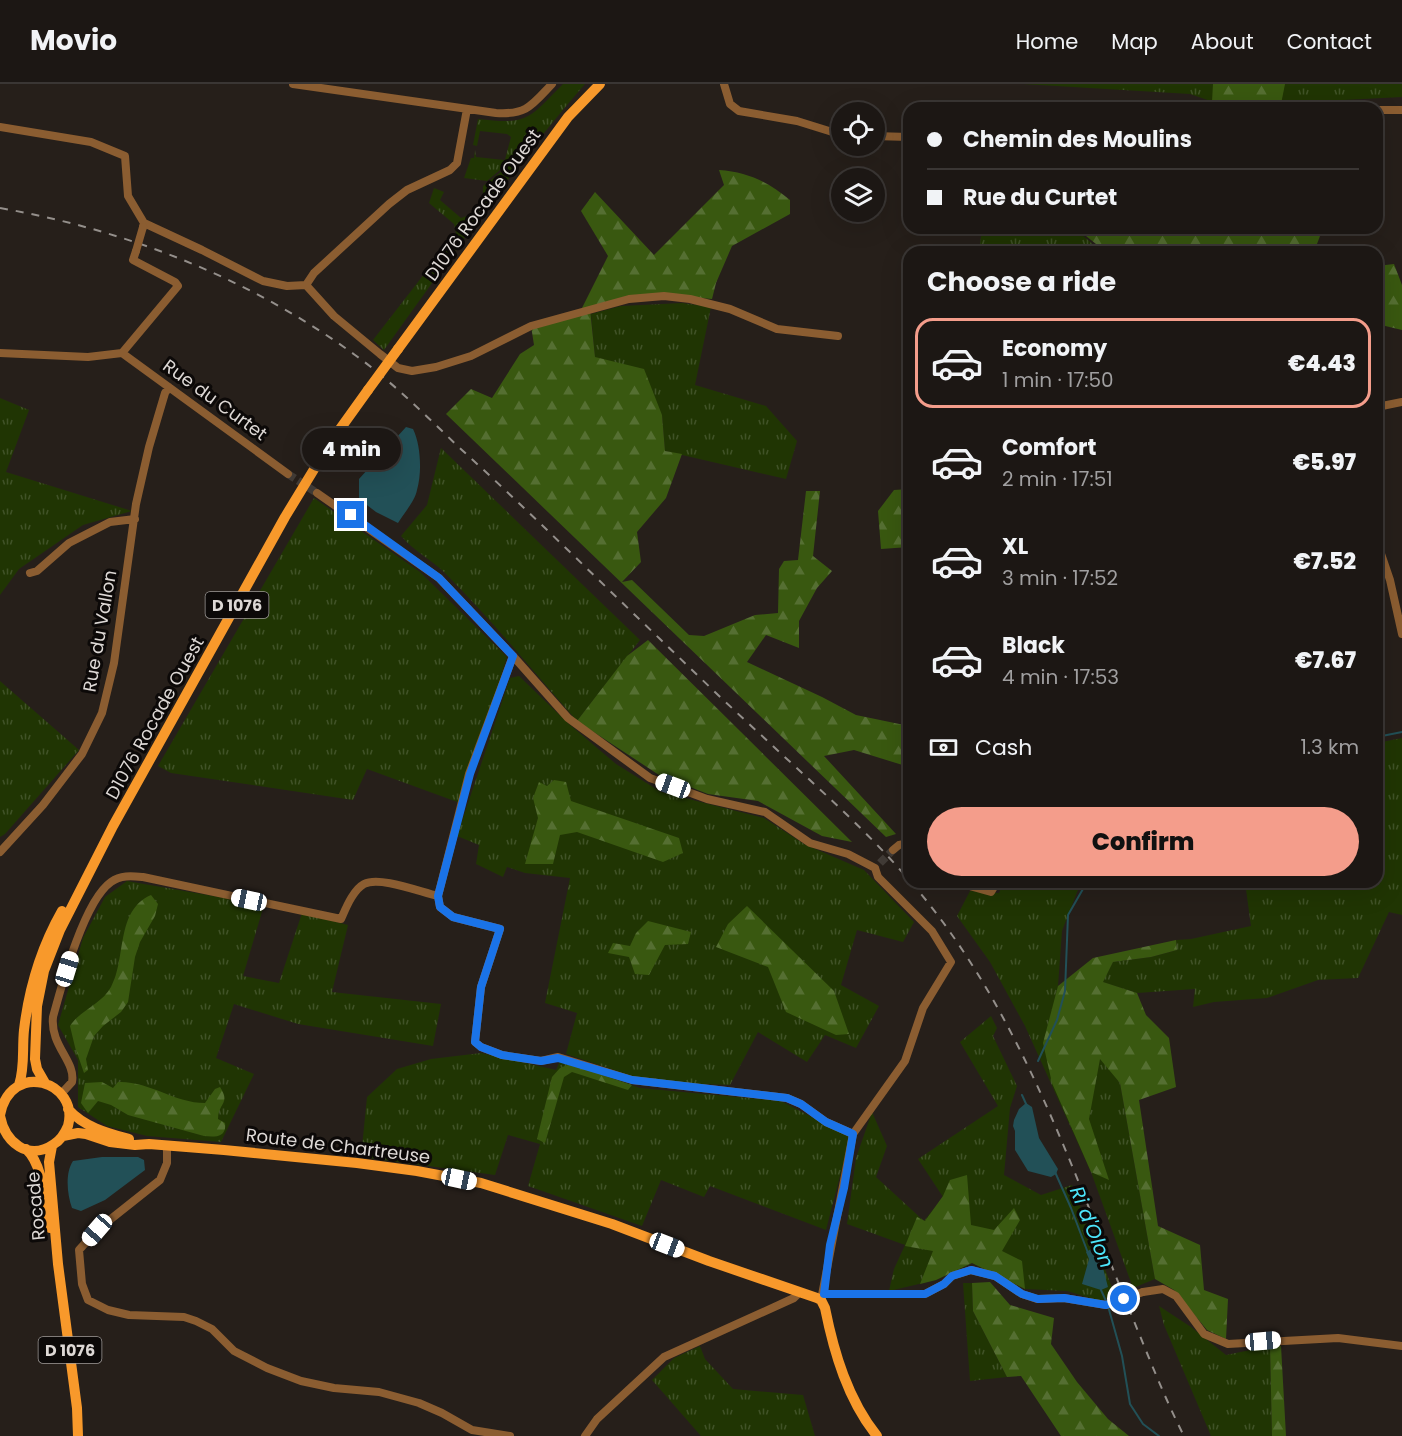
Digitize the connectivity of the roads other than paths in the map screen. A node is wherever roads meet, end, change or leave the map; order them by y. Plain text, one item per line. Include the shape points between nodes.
1 (293, 84) edge
2 (552, 84) edge
3 (599, 84) edge
4 (724, 84) edge
5 (467, 109) junction
6 (1383, 110) edge
7 (1402, 110) edge
8 (0, 127) edge
9 (831, 132) edge
10 (885, 136) edge
11 (903, 137) edge
12 (144, 225) junction
13 (306, 285) junction
14 (838, 336) dead end
15 (0, 352) edge
16 (122, 353) junction
17 (169, 387) junction
18 (1402, 402) edge
19 (1383, 406) edge
20 (288, 474) tunnel mouth
21 (317, 493) tunnel mouth
22 (135, 519) junction
23 (1383, 561) edge
24 (30, 573) dead end
25 (1402, 634) edge
26 (513, 656) junction
27 (113, 826) junction
28 (903, 845) edge
29 (894, 850) tunnel mouth
30 (0, 852) edge
31 (977, 888) edge
32 (993, 888) edge
33 (438, 896) junction
34 (45, 1083) junction
35 (19, 1085) junction
36 (61, 1094) junction
37 (68, 1109) junction
38 (0, 1115) edge
39 (853, 1134) junction
40 (63, 1136) junction
41 (5, 1140) edge
42 (149, 1144) junction
43 (52, 1146) junction
44 (167, 1146) junction
45 (26, 1149) junction
46 (58, 1264) junction
47 (799, 1293) junction
48 (822, 1297) junction
49 (1402, 1346) edge
50 (78, 1436) edge
51 (510, 1436) edge
52 (585, 1436) edge
53 (877, 1436) edge

1 - 5 street
2 - 5 street via 528,108 516,114
3 - 27 main road, D1076 Rocade Ouest / D 1076, bridge via 568,117 330,443
4 - 9 street via 730,104 740,111
5 - 13 street via 457,163 389,204 314,273
6 - 7 street
8 - 12 street via 91,142 125,156 128,196
10 - 11 street
12 - 13 street via 263,281
12 - 16 street, bridge via 133,260 178,286
13 - 14 street via 334,316 380,354 398,368 412,371 471,356 531,326 629,299 690,298 730,309 777,329
15 - 16 street via 88,357
16 - 17 street, Rue du Curtet
17 - 20 street, Rue du Curtet
17 - 22 street, Rue du Vallon via 149,447
18 - 19 street
21 - 26 street via 439,578
22 - 24 street via 110,522 69,543
22 - 30 street, Rue du Vallon via 114,663 102,713 82,754
23 - 25 street
26 - 33 street via 470,774
26 - 39 street via 568,718 650,778 707,799 765,812 810,843 877,866 878,877 932,932 951,962 923,1008 905,1061
27 - 34 main road, D1076 Rocade Ouest / D 1076 via 60,930 44,971 37,1006 35,1059
27 - 35 main road, D 1076 via 78,881 42,953 29,999
28 - 29 street
31 - 32 street via 991,892
33 - 36 street via 380,881 364,884 340,919 142,877 128,876 111,882 100,894 79,934 53,1017 55,1040 73,1071 72,1082
33 - 39 street via 440,907 453,917 500,929 481,987 475,1042 481,1047 502,1055 541,1061 558,1058 632,1080 787,1098
34 - 35 main road
34 - 36 main road
35 - 38 main road via 2,1103
36 - 37 main road
37 - 40 main road
37 - 42 main road, Route de Chartreuse via 90,1126
38 - 41 main road
39 - 48 street
40 - 42 main road, Route de Chartreuse via 78,1133 122,1144
40 - 43 main road
41 - 45 main road
42 - 44 main road, Route de Chartreuse
43 - 45 main road
43 - 46 main road, Rocade / D 1076 via 49,1162
44 - 47 main road, Route de Chartreuse via 373,1165 481,1184 612,1224
44 - 51 street via 167,1163 160,1180 97,1230 80,1250 82,1284 88,1300 129,1315 184,1317 212,1329 230,1348 301,1381 379,1392 442,1413 472,1430
45 - 46 main road, Rocade / D 1076 via 38,1166
46 - 50 main road, Rocade / D 1076
47 - 48 main road, Route de Chartreuse
47 - 52 street via 664,1357 597,1419
48 - 49 street, bridge via 925,1294 952,1276 971,1270 995,1276 1022,1294 1038,1299 1064,1298 1106,1305 1163,1289 1176,1296 1204,1334 1228,1344 1338,1338
48 - 53 main road via 844,1378 863,1418

